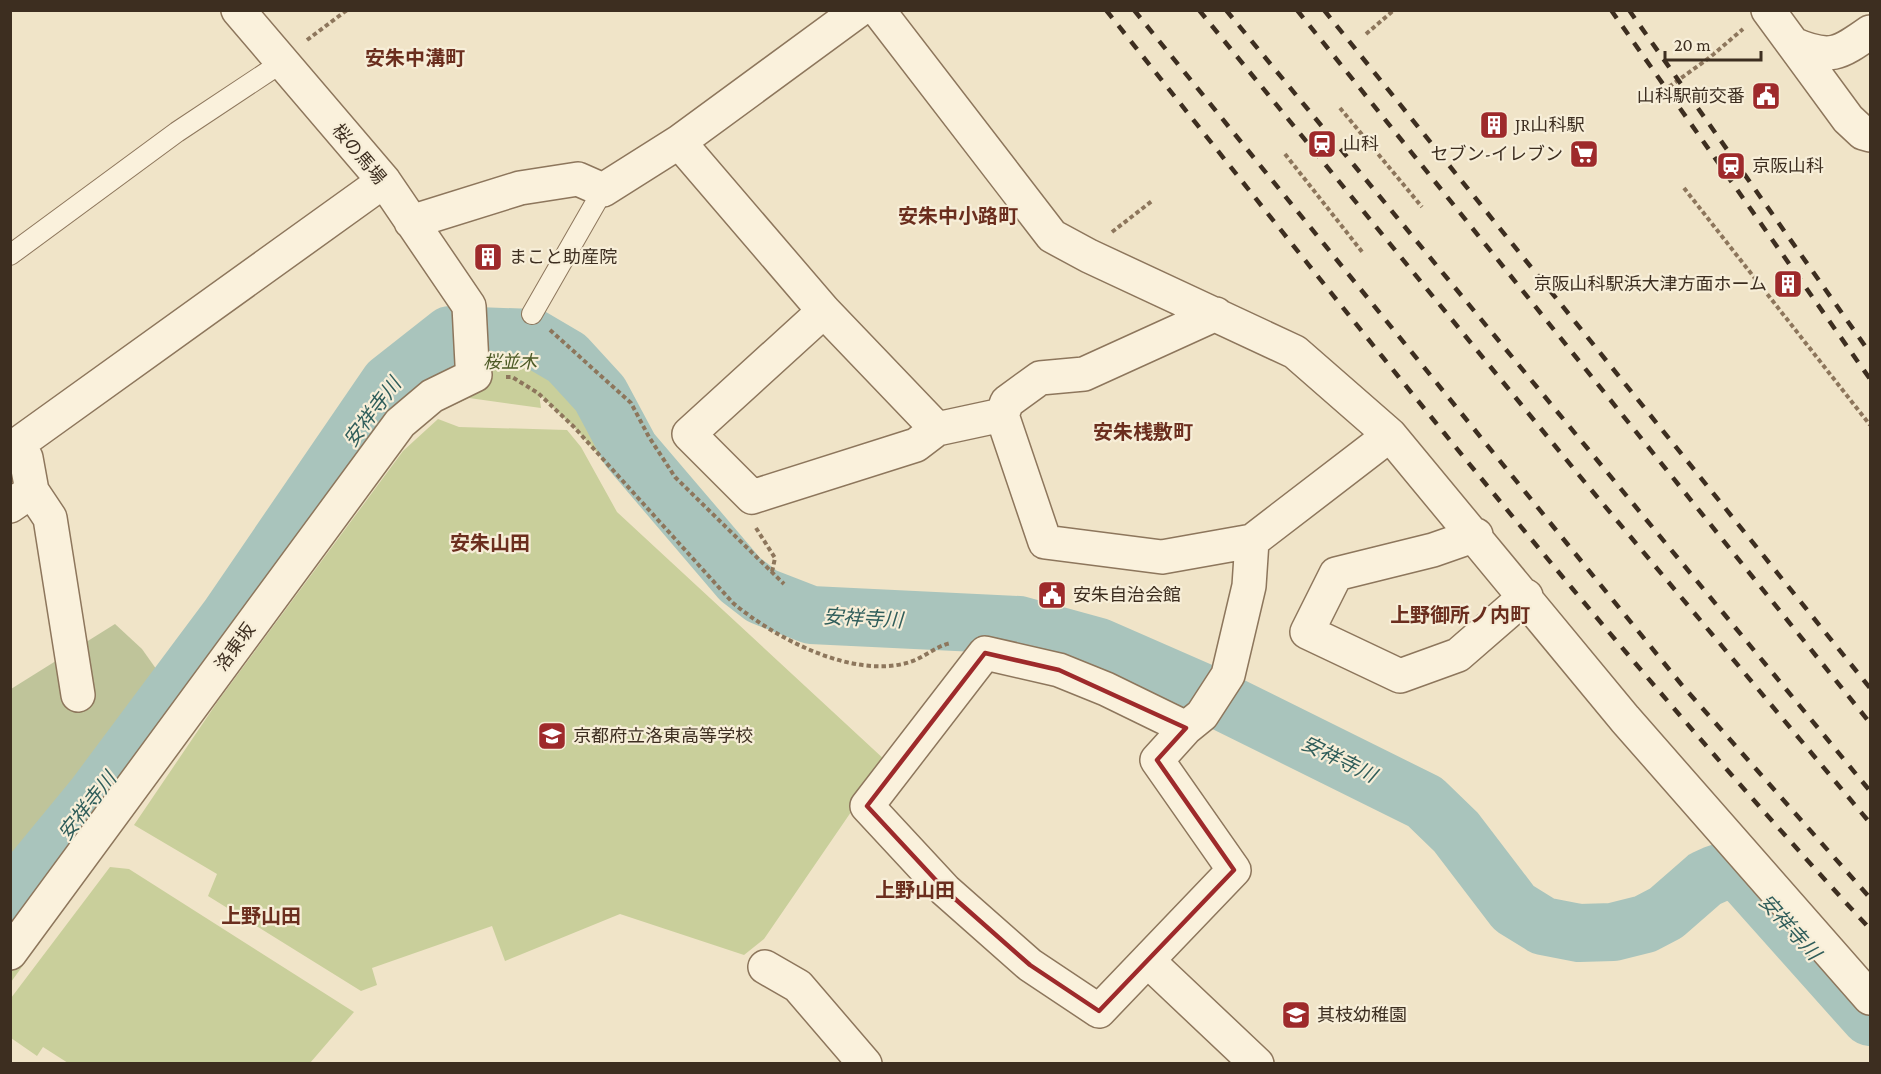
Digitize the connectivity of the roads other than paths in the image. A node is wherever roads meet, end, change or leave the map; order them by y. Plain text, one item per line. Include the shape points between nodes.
1 (238, 10) edge
2 (859, 10) edge
3 (878, 10) edge
4 (1768, 10) edge
5 (1870, 32) edge
6 (1793, 44) junction
7 (280, 61) junction
8 (1870, 135) edge
9 (679, 142) junction
10 (384, 181) junction
11 (603, 190) junction
12 (411, 222) junction
13 (10, 255) edge
14 (824, 311) junction
15 (532, 314) road end
16 (1216, 314) junction
17 (473, 370) joint
18 (1002, 415) junction
19 (938, 429) junction
20 (1390, 435) junction
21 (14, 438) edge
22 (21, 498) edge
23 (1476, 535) junction
24 (1252, 541) junction
25 (1526, 596) junction
26 (78, 695) dead end
27 (1194, 722) junction
28 (10, 953) edge
29 (1148, 961) junction
30 (765, 967) dead end
31 (1870, 998) edge
32 (865, 1064) edge
33 (1257, 1064) edge

1 - 7 street, 桜の馬場
2 - 9 street
3 - 16 street via 1052,236
4 - 6 street
5 - 6 street via 1830,55
6 - 8 street via 1848,119
7 - 10 street, 桜の馬場
7 - 13 lane
9 - 11 street
9 - 14 street
10 - 12 street, 桜の馬場
10 - 21 street
11 - 12 street via 578,179 520,188
11 - 15 lane
12 - 17 street, 桜の馬場 via 469,306
14 - 19 street
14 - 19 street via 689,434 752,497 916,445
16 - 18 street via 1084,374 1040,378 1007,402
16 - 20 street via 1295,352
17 - 28 street, 洛東坂 via 432,396 400,423
18 - 19 street
18 - 24 street via 1045,542 1162,557
20 - 23 street
20 - 24 street
21 - 22 street via 26,458
22 - 26 street via 50,518
23 - 25 street
23 - 25 street via 1335,574 1307,632 1400,676 1458,656
24 - 27 street via 1249,586 1228,675
25 - 31 street via 1625,719
27 - 29 street via 1157,760 1234,870
27 - 29 street via 1059,670 985,653 867,806 945,890 1030,966 1100,1011
29 - 33 street
30 - 32 street via 798,986

